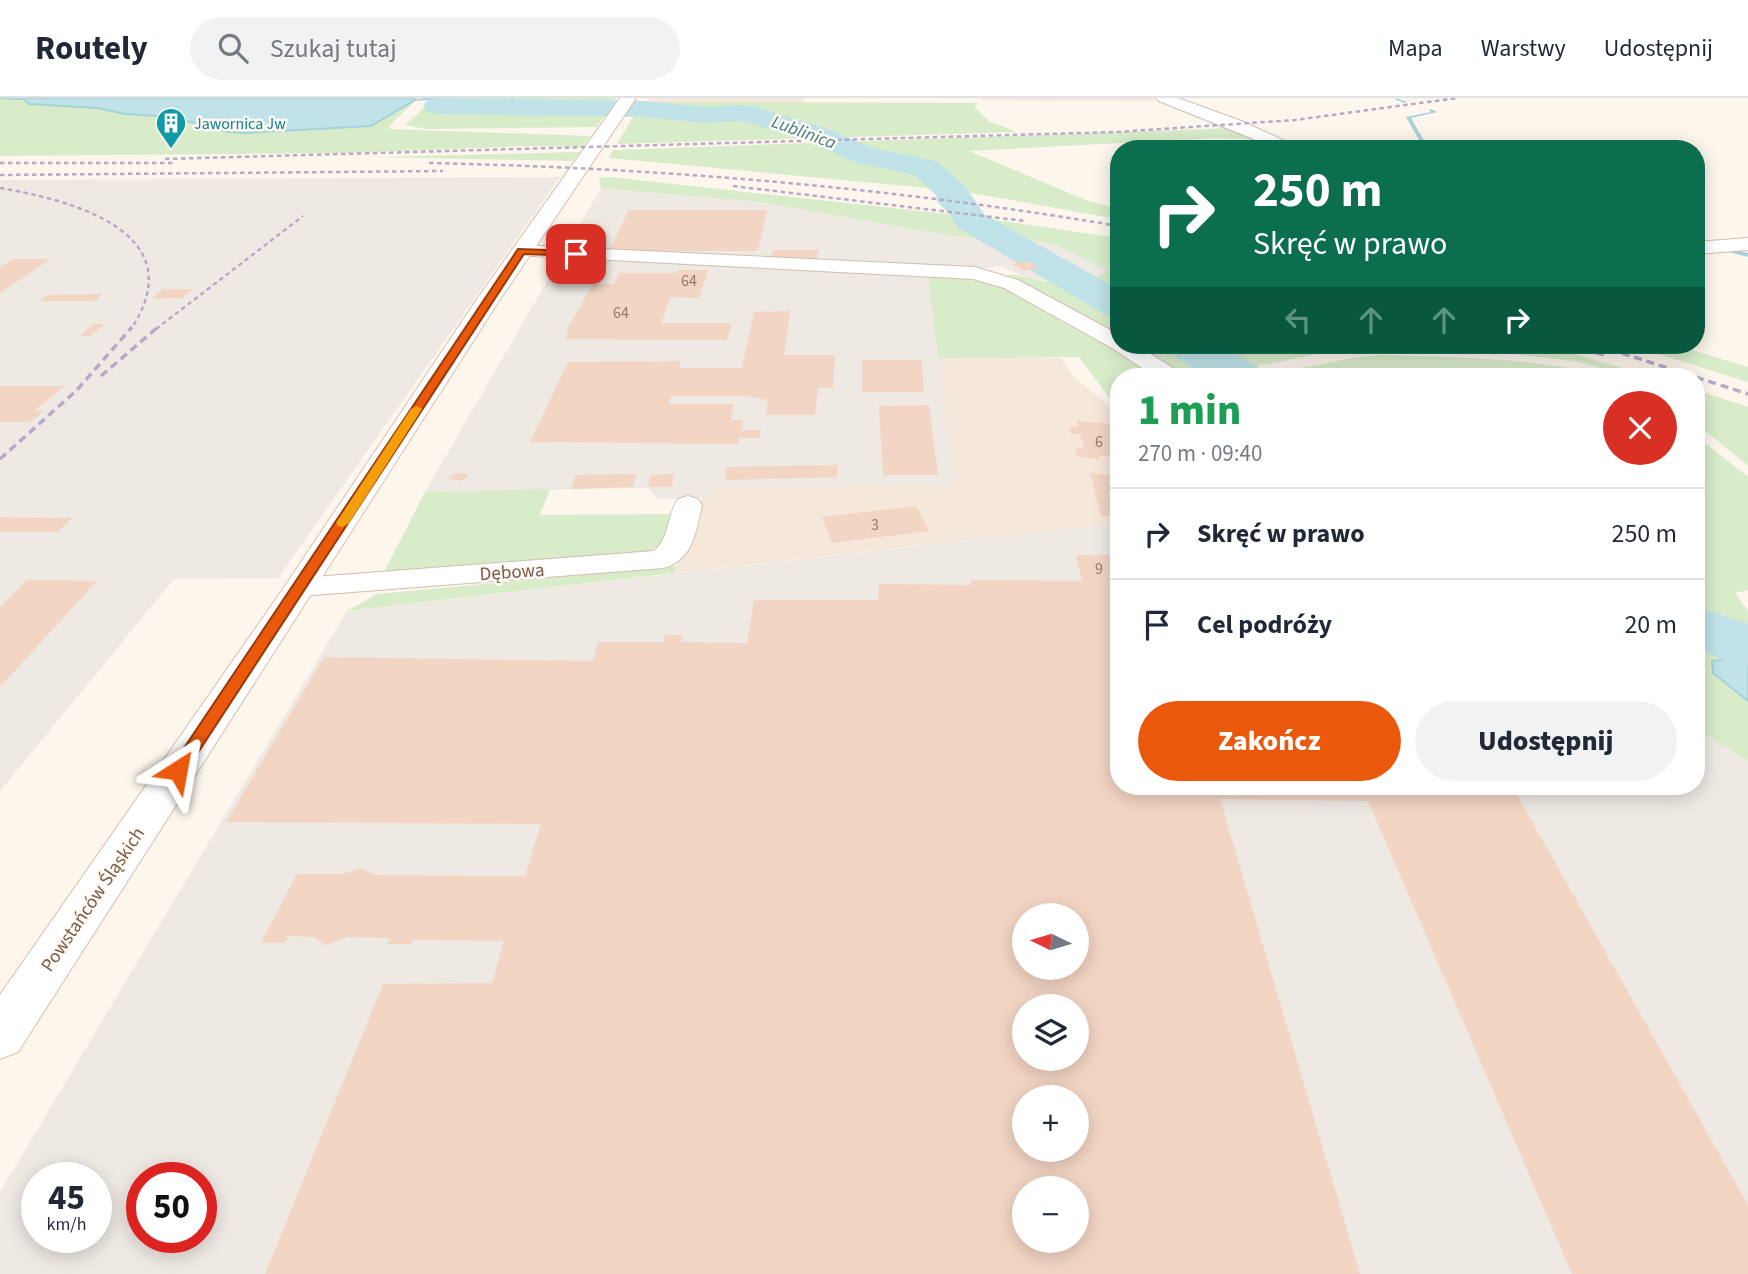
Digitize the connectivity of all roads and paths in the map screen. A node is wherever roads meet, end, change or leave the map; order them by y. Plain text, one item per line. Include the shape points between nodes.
1 (1164, 98) edge
2 (623, 105) edge
3 (1272, 140) edge
4 (1748, 244) edge
5 (1705, 247) edge
6 (521, 251) junction
7 (1110, 338) edge
8 (1136, 354) edge
9 (1158, 368) edge
10 (688, 505) dead end
11 (301, 587) junction
12 (0, 1037) edge

1 - 3 main road
2 - 6 main road, Powstańców Śląskich
4 - 5 main road
6 - 7 street via 975,274 1012,284
6 - 11 main road, Powstańców Śląskich
8 - 9 street
10 - 11 street, Dębowa via 677,546 663,559
11 - 12 main road, Powstańców Śląskich

